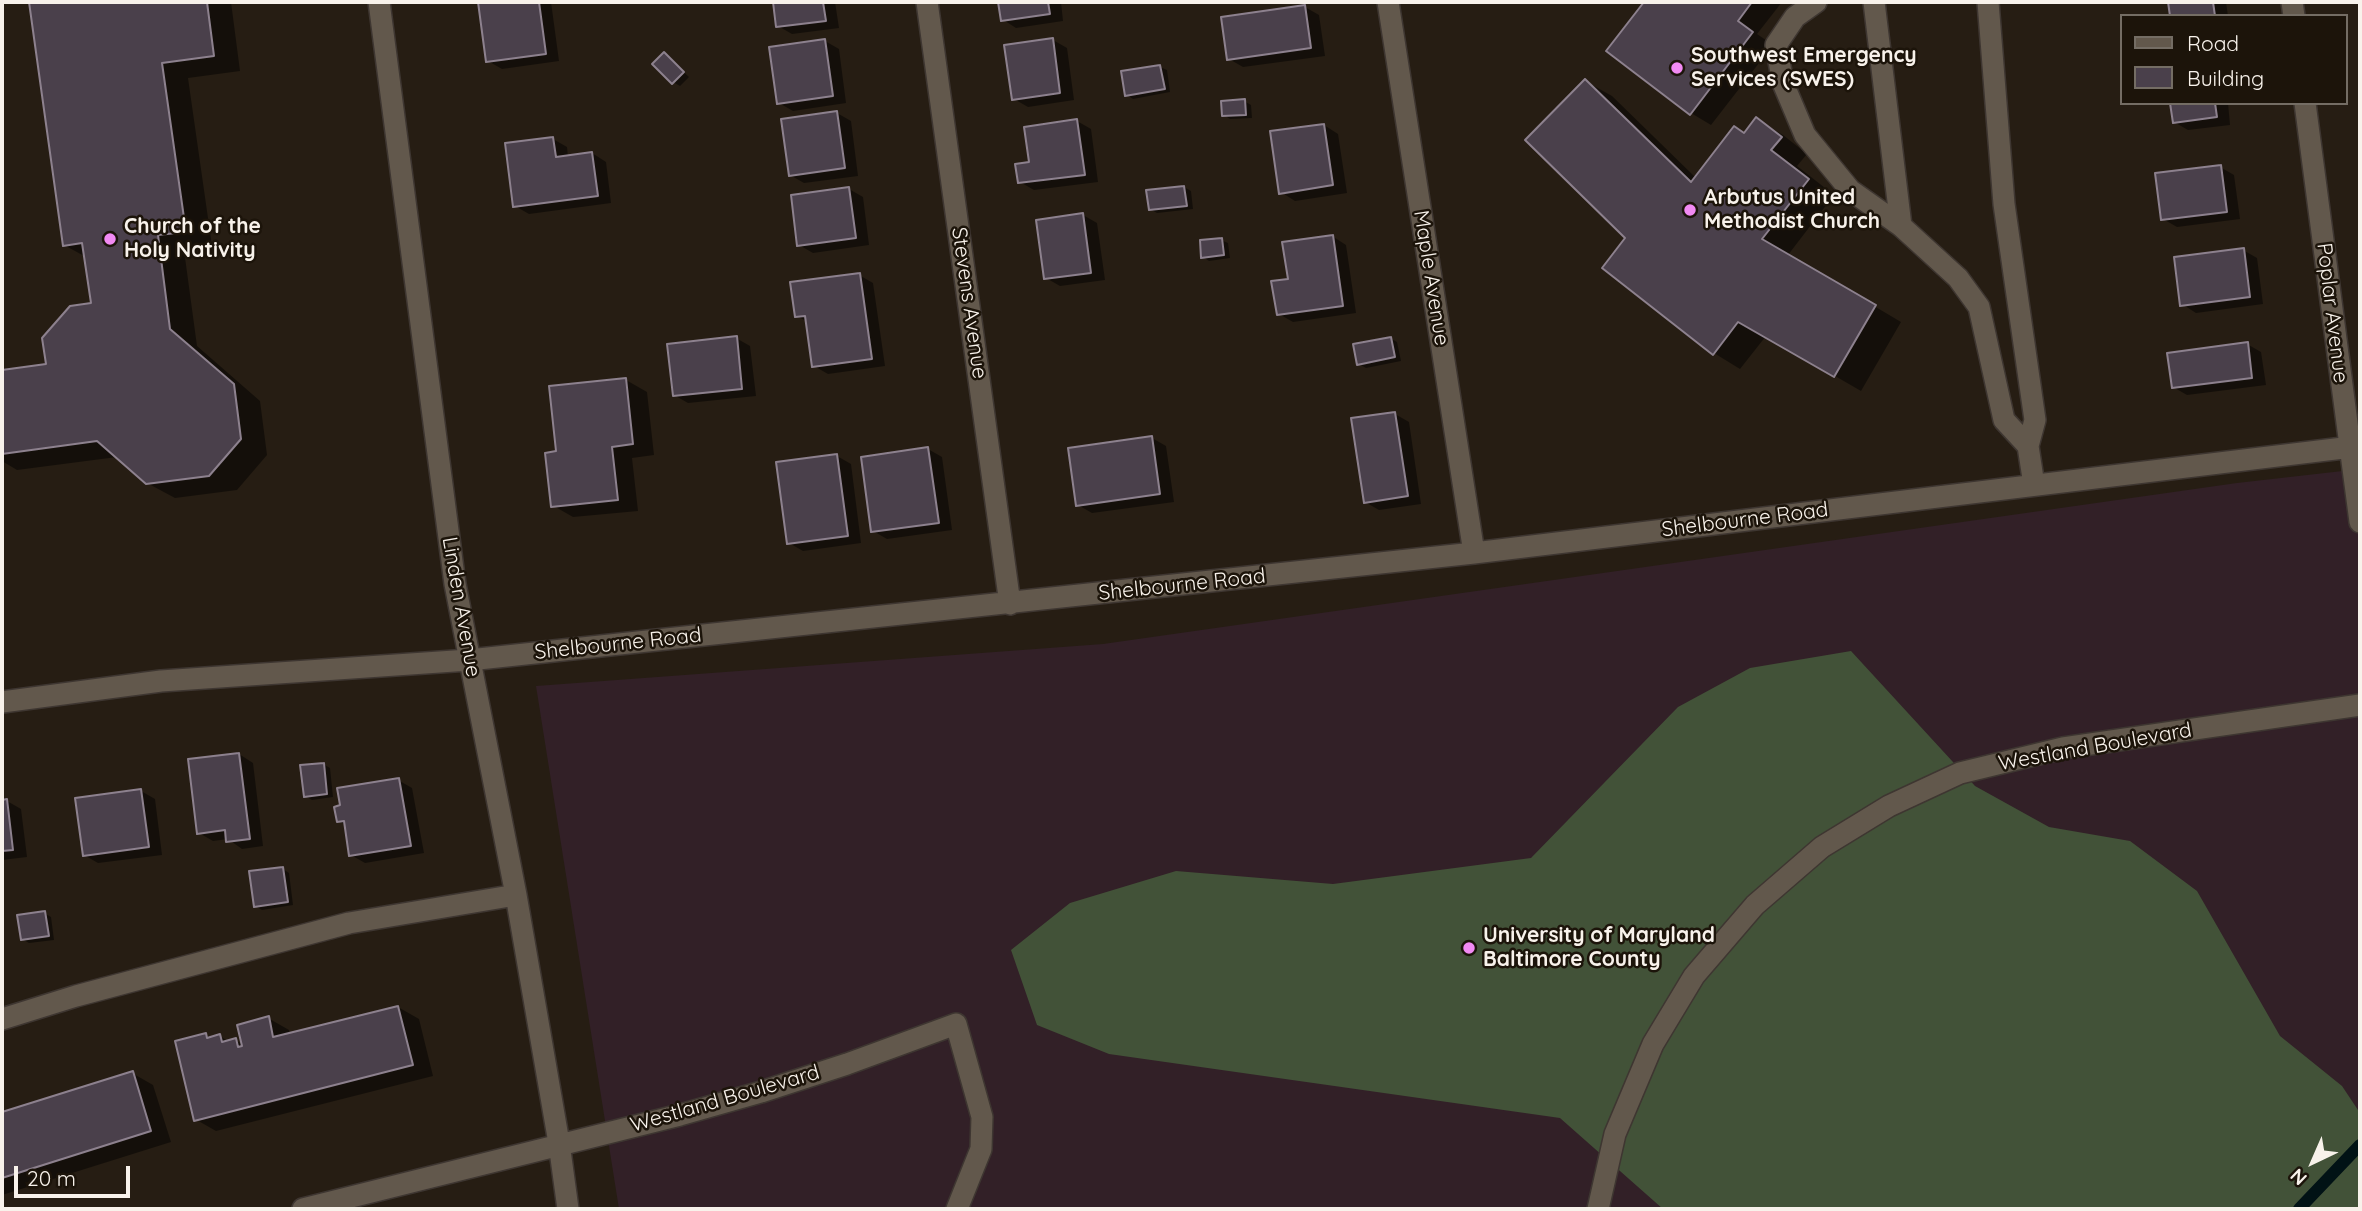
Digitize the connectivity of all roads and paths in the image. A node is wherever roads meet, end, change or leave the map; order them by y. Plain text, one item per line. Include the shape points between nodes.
1 (379, 2) edge
2 (927, 2) edge
3 (1388, 2) edge
4 (1816, 2) edge
5 (1874, 2) edge
6 (1988, 2) edge
7 (2305, 105) edge
8 (1901, 226) junction
9 (2028, 446) junction
10 (2355, 446) edge
11 (2034, 485) junction
12 (2360, 522) edge
13 (1474, 554) junction
14 (1010, 604) junction
15 (470, 660) junction
16 (2, 702) edge
17 (2360, 705) edge
18 (516, 895) junction
19 (2, 1019) edge
20 (559, 1143) junction
21 (303, 1209) edge
22 (568, 1209) edge
23 (957, 1209) edge
24 (1598, 1209) edge

1 - 15 street, Linden Avenue via 455,584
2 - 14 street, Stevens Avenue
3 - 13 street, Maple Avenue
4 - 8 street via 1795,17 1776,45 1783,83 1805,135 1850,190
5 - 8 street
6 - 9 street via 2004,204 2035,420
7 - 10 street, Poplar Avenue
8 - 9 street via 1958,278 1979,307 2004,420
9 - 11 street
10 - 11 street, Shelbourne Road
10 - 12 street, Poplar Avenue
11 - 13 street, Shelbourne Road
13 - 14 street, Shelbourne Road
14 - 15 street, Shelbourne Road
15 - 16 street, Shelbourne Road via 161,681
15 - 18 street, Linden Avenue
17 - 24 street, Westland Boulevard via 2063,748 1960,773 1889,806 1822,847 1755,905 1694,976 1653,1044 1615,1134
18 - 19 street via 349,923
18 - 20 street, Linden Avenue
20 - 21 street, Westland Boulevard
20 - 22 street, Linden Avenue
20 - 23 street, Westland Boulevard via 761,1092 956,1024 982,1117 981,1149

